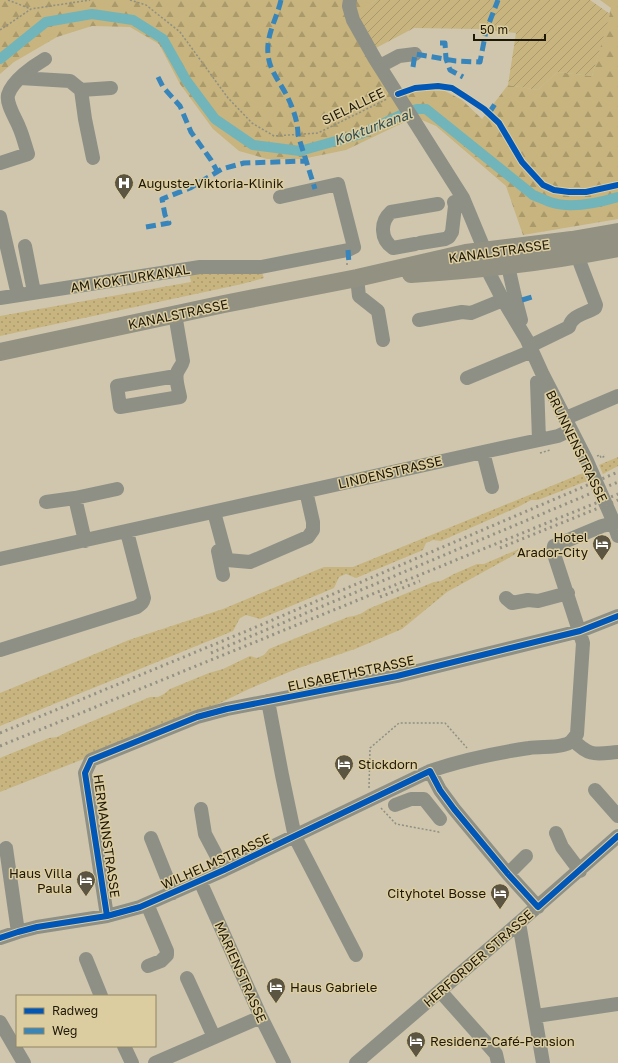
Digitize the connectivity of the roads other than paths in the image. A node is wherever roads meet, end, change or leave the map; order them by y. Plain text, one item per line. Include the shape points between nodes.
1 (350, 0) edge
2 (415, 54) dead end
3 (45, 58) dead end
4 (377, 63) junction
5 (20, 78) junction
6 (111, 88) dead end
7 (81, 90) junction
8 (93, 158) dead end
9 (0, 163) edge
10 (280, 197) dead end
11 (450, 202) junction
12 (0, 217) edge
13 (618, 232) edge
14 (26, 246) dead end
15 (618, 248) edge
16 (485, 251) junction
17 (579, 255) junction
18 (508, 266) junction
19 (351, 269) junction
20 (487, 269) junction
21 (34, 292) junction
22 (18, 295) junction
23 (0, 298) edge
24 (503, 300) junction
25 (175, 314) junction
26 (419, 320) dead end
27 (384, 340) dead end
28 (529, 346) junction
29 (0, 352) edge
30 (176, 376) dead end
31 (467, 378) dead end
32 (544, 378) junction
33 (618, 396) edge
34 (569, 424) junction
35 (539, 440) junction
36 (483, 452) junction
37 (492, 487) dead end
38 (117, 489) dead end
39 (306, 491) junction
40 (75, 498) junction
41 (46, 502) dead end
42 (211, 513) junction
43 (617, 527) edge
44 (128, 532) junction
45 (85, 541) junction
46 (0, 559) edge
47 (223, 575) dead end
48 (568, 593) junction
49 (506, 598) dead end
50 (618, 616) edge
51 (580, 631) junction
52 (0, 650) edge
53 (268, 701) junction
54 (573, 740) junction
55 (618, 752) edge
56 (91, 760) joint
57 (430, 771) junction
58 (595, 790) dead end
59 (395, 805) dead end
60 (201, 809) dead end
61 (618, 816) edge
62 (442, 823) road end
63 (556, 833) dead end
64 (618, 836) edge
65 (295, 837) junction
66 (150, 838) dead end
67 (6, 848) dead end
68 (526, 856) dead end
69 (224, 870) junction
70 (580, 871) junction
71 (508, 874) junction
72 (200, 881) junction
73 (173, 893) junction
74 (147, 904) junction
75 (538, 907) junction
76 (107, 916) junction
77 (519, 923) junction
78 (18, 932) junction
79 (0, 938) edge
80 (356, 955) dead end
81 (86, 959) dead end
82 (148, 966) dead end
83 (187, 978) dead end
84 (440, 991) junction
85 (101, 995) edge
86 (618, 1004) edge
87 (536, 1016) junction
88 (261, 1017) junction
89 (0, 1022) edge
90 (214, 1037) junction
91 (124, 1047) edge
92 (24, 1063) edge
93 (132, 1063) edge
94 (155, 1063) edge
95 (284, 1063) edge
96 (356, 1063) edge
97 (498, 1063) edge
98 (544, 1063) edge

1 - 4 street, BRUNNENSTRASSE via 353,20
2 - 4 street
3 - 5 street
4 - 11 street, BRUNNENSTRASSE via 413,118
5 - 7 street via 70,81
5 - 9 street via 12,87 8,102 28,154
6 - 7 street
7 - 8 street
10 - 21 street, AM KOKTURKANAL via 338,184 354,247 261,267 200,267
11 - 11 street via 455,206 452,232 445,239 393,248 388,245 382,231 384,222 391,212
11 - 16 street, BRUNNENSTRASSE
12 - 22 street
13 - 16 main road, KANALSTRASSE
14 - 21 street
15 - 17 main road, KANALSTRASSE
16 - 18 street
16 - 19 main road, KANALSTRASSE
16 - 20 street, BRUNNENSTRASSE
17 - 18 main road, KANALSTRASSE
17 - 28 street via 595,308 574,318 569,327
18 - 20 main road, KANALSTRASSE
18 - 28 street, BRUNNENSTRASSE via 514,297
19 - 20 main road, KANALSTRASSE
19 - 25 main road, KANALSTRASSE
19 - 27 street via 359,296 378,311
20 - 24 street, BRUNNENSTRASSE
21 - 22 street, AM KOKTURKANAL
22 - 23 street, AM KOKTURKANAL
24 - 26 street via 471,313 462,312
24 - 28 street, BRUNNENSTRASSE
25 - 29 main road, KANALSTRASSE
25 - 30 street via 183,361
28 - 31 street
28 - 32 street, BRUNNENSTRASSE
32 - 34 street, BRUNNENSTRASSE
32 - 35 street, BRUNNENSTRASSE via 537,382
33 - 34 street, LINDENSTRASSE
34 - 35 street, LINDENSTRASSE via 558,436
34 - 43 street, BRUNNENSTRASSE
35 - 36 street, LINDENSTRASSE
36 - 37 street
36 - 39 street, LINDENSTRASSE
38 - 40 street
39 - 42 street, LINDENSTRASSE
39 - 42 street via 314,522 313,530 308,537 250,562 226,560
40 - 41 street
40 - 45 street
42 - 44 street, LINDENSTRASSE
42 - 47 street
43 - 48 street via 602,526 554,546 553,551
44 - 45 street, LINDENSTRASSE
44 - 52 street via 144,598 140,605
45 - 46 street, LINDENSTRASSE
48 - 49 street via 538,601 512,603
48 - 51 street
50 - 51 street, ELISABETHSTRASSE
51 - 53 street, ELISABETHSTRASSE via 396,676
51 - 54 street via 583,643 576,734
53 - 56 street, ELISABETHSTRASSE via 197,717
53 - 65 street
54 - 55 street via 583,750 590,752
54 - 57 street, WILHELMSTRASSE via 562,746 494,751
56 - 76 street, HERMANNSTRASSE via 85,772
57 - 65 street, WILHELMSTRASSE
57 - 71 street via 454,809
58 - 61 street
59 - 62 street via 411,798 424,799
60 - 69 street via 205,834
63 - 70 street via 562,847
64 - 70 street, HERFORDER STRASSE
65 - 69 street, WILHELMSTRASSE
65 - 80 street
66 - 73 street
67 - 78 street
68 - 71 street
69 - 72 street, WILHELMSTRASSE
70 - 75 street, HERFORDER STRASSE
71 - 75 street
72 - 73 street, WILHELMSTRASSE
72 - 88 street, MARIENSTRASSE
73 - 74 street, WILHELMSTRASSE
74 - 76 street, WILHELMSTRASSE
74 - 82 street via 167,951 167,955 161,961
75 - 77 street, HERFORDER STRASSE
76 - 78 street, WILHELMSTRASSE
77 - 84 street, HERFORDER STRASSE
77 - 87 street
78 - 79 street, WILHELMSTRASSE
81 - 85 street
83 - 90 street
84 - 96 street, HERFORDER STRASSE
84 - 97 street via 496,1054
86 - 87 street
87 - 98 street
88 - 90 street
88 - 95 street, MARIENSTRASSE
89 - 92 street
90 - 94 street
91 - 93 street

